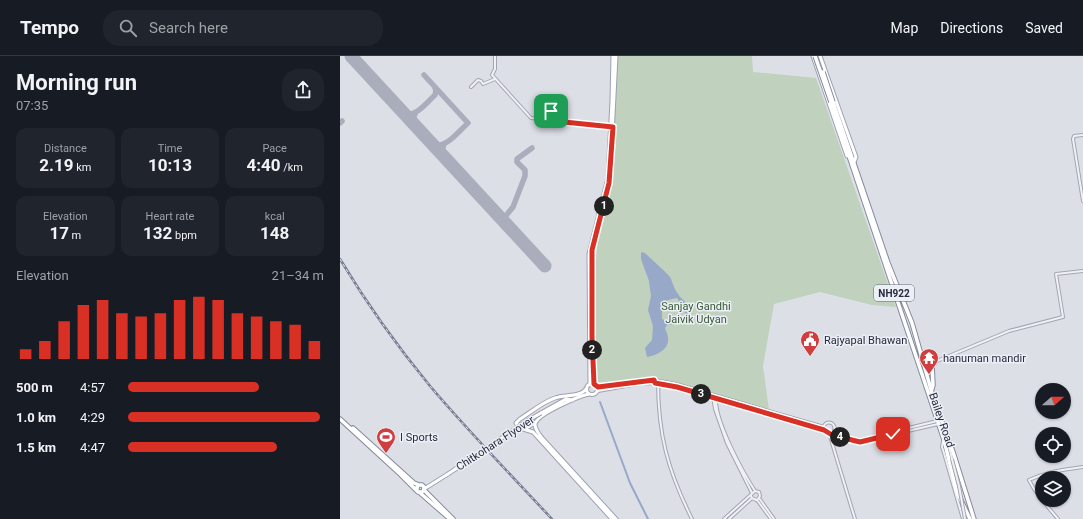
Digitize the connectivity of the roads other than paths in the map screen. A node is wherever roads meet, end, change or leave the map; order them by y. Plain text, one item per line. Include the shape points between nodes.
1 (495, 56) edge
2 (612, 56) edge
3 (616, 56) edge
4 (817, 56) edge
5 (823, 63) junction
6 (816, 65) junction
7 (495, 78) junction
8 (471, 87) dead end
9 (613, 101) junction
10 (612, 127) junction
11 (1083, 135) edge
12 (853, 163) junction
13 (1083, 201) edge
14 (1083, 270) edge
15 (897, 288) junction
16 (900, 308) junction
17 (913, 348) junction
18 (919, 350) junction
19 (937, 361) junction
20 (932, 365) junction
21 (924, 366) junction
22 (654, 381) junction
23 (658, 381) junction
24 (662, 382) junction
25 (594, 384) junction
26 (590, 385) junction
27 (587, 388) junction
28 (598, 389) junction
29 (658, 390) junction
30 (932, 390) junction
31 (589, 394) junction
32 (714, 397) junction
33 (568, 398) junction
34 (573, 400) junction
35 (340, 418) edge
36 (536, 422) junction
37 (937, 422) junction
38 (824, 427) junction
39 (835, 428) junction
40 (525, 429) junction
41 (824, 430) junction
42 (830, 433) junction
43 (944, 440) junction
44 (950, 443) junction
45 (1083, 467) edge
46 (1054, 471) edge
47 (1035, 477) edge
48 (419, 485) junction
49 (424, 490) junction
50 (1035, 490) edge
51 (418, 491) junction
52 (752, 495) junction
53 (758, 499) junction
54 (1048, 507) edge
55 (450, 519) edge
56 (454, 519) edge
57 (612, 519) edge
58 (616, 519) edge
59 (692, 519) edge
60 (724, 519) edge
61 (729, 519) edge
62 (771, 519) edge
63 (774, 519) edge
64 (855, 519) edge
65 (964, 519) edge
66 (970, 519) edge
67 (974, 519) edge
68 (1058, 519) edge

1 - 7 street via 495,69 492,74
2 - 9 main road
3 - 9 main road
4 - 5 main road
4 - 6 main road
4 - 12 highway, NH922, bridge
5 - 6 main road
5 - 12 main road via 856,158
6 - 12 main road via 849,162
7 - 8 street via 483,84 478,80
7 - 10 street via 531,118 540,119 551,111 564,122
9 - 10 main road
10 - 25 main road via 609,183 592,250
10 - 26 main road via 608,178 590,254
11 - 13 street via 1074,136 1073,139
12 - 15 highway, Bailey Road / NH922
12 - 16 highway, Bailey Road / NH922
14 - 19 street via 1056,274 1063,317 1009,331
15 - 16 highway via 907,319
15 - 18 highway, Bailey Road / NH922 via 912,323
16 - 17 highway, Bailey Road / NH922
17 - 18 highway via 909,326
17 - 37 highway, Bailey Road / NH922
18 - 21 highway, Bailey Road / NH922
19 - 20 street
19 - 21 street via 933,360
20 - 21 street
20 - 30 highway
21 - 30 highway, Bailey Road / NH922
22 - 23 street
22 - 28 street
22 - 29 street
23 - 24 street
23 - 29 street
24 - 29 street
24 - 32 street
25 - 26 main road
25 - 28 main road
26 - 27 main road
27 - 31 main road
27 - 33 main road via 584,392
28 - 31 main road via 594,395
29 - 59 street via 661,431 666,455
30 - 44 highway, Bailey Road / NH922
31 - 34 main road
32 - 38 street
32 - 41 street
32 - 52 street via 731,447
33 - 34 main road
33 - 40 main road via 560,396 552,399 516,423
33 - 49 main road, Chitkohara Flyover, bridge via 527,421
34 - 36 main road via 552,410
35 - 48 highway
35 - 51 highway
36 - 40 main road
36 - 58 main road via 537,432
37 - 39 street via 860,440 841,435
37 - 42 street via 860,442
37 - 43 highway, Bailey Road / NH922
38 - 39 street via 825,423 830,422
38 - 41 street
39 - 42 street
40 - 57 main road via 533,432
41 - 42 street
42 - 64 street
43 - 65 street via 942,447
43 - 66 highway, Bailey Road / NH922 via 957,492
44 - 65 street, bridge
44 - 67 highway, Bailey Road / NH922
45 - 46 street
47 - 50 street via 1029,480
48 - 49 highway via 423,486
48 - 51 highway
49 - 51 highway
49 - 56 highway
51 - 55 highway
52 - 53 street
52 - 53 street via 759,493
52 - 60 street
52 - 61 street
53 - 62 street
53 - 63 street
54 - 68 street

